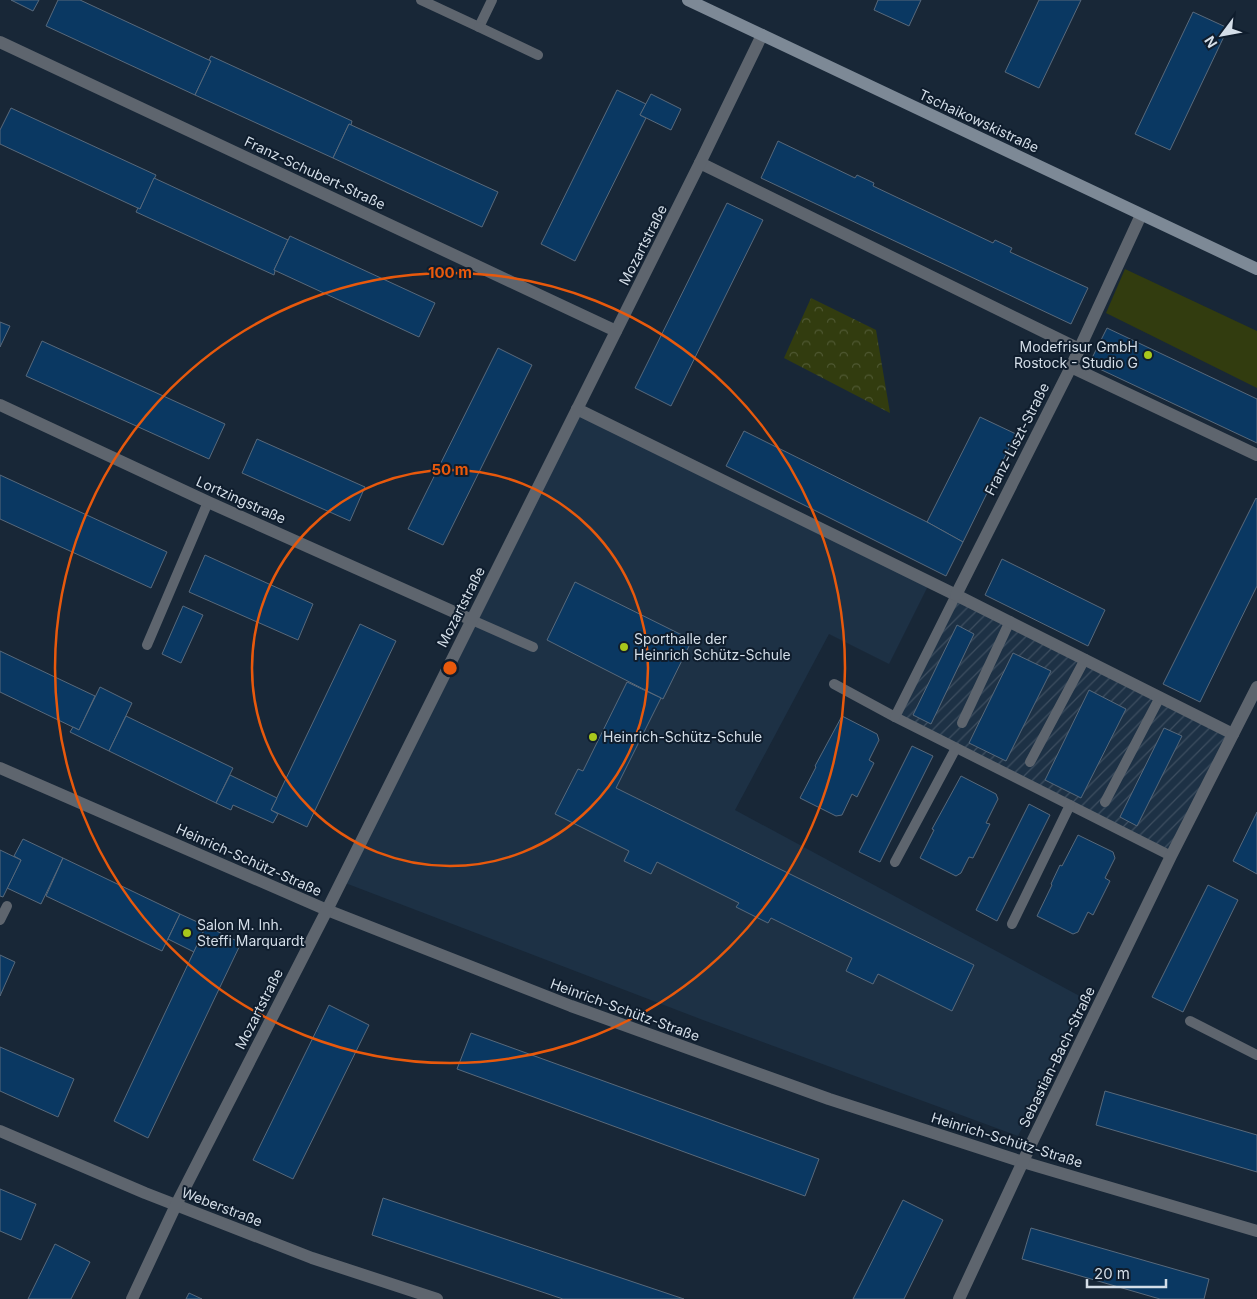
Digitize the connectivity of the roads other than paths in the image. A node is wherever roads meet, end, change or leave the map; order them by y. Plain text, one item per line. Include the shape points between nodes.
1 (421, 0) edge
2 (492, 0) edge
3 (688, 0) edge
4 (479, 27) junction
5 (762, 35) junction
6 (0, 42) edge
7 (538, 55) dead end
8 (700, 163) junction
9 (1141, 215) junction
10 (1257, 269) edge
11 (616, 331) junction
12 (1079, 349) junction
13 (1070, 367) junction
14 (0, 405) edge
15 (577, 409) junction
16 (1257, 455) edge
17 (208, 502) junction
18 (956, 595) junction
19 (472, 620) junction
20 (1010, 621) junction
21 (147, 645) dead end
22 (533, 647) dead end
23 (1084, 659) junction
24 (834, 684) dead end
25 (1257, 687) edge
26 (1160, 697) junction
27 (895, 717) junction
28 (962, 723) dead end
29 (1233, 734) junction
30 (956, 748) junction
31 (1030, 762) dead end
32 (0, 768) edge
33 (1104, 802) dead end
34 (1070, 805) junction
35 (1171, 856) junction
36 (895, 862) dead end
37 (7, 906) dead end
38 (327, 910) junction
39 (0, 920) edge
40 (1012, 924) dead end
41 (1190, 1021) dead end
42 (1257, 1055) edge
43 (0, 1131) edge
44 (1024, 1162) junction
45 (176, 1205) junction
46 (1257, 1230) edge
47 (132, 1299) edge
48 (437, 1299) edge
49 (959, 1299) edge

1 - 4 lane
2 - 4 lane
3 - 5 street, Tschaikowskistraße
4 - 7 lane
5 - 8 street, Mozartstraße
5 - 9 street, Tschaikowskistraße
6 - 11 street, Franz-Schubert-Straße
8 - 11 street, Mozartstraße
8 - 12 street
9 - 10 street, Tschaikowskistraße
9 - 12 street, Franz-Liszt-Straße
11 - 15 street, Mozartstraße
12 - 13 street, Franz-Liszt-Straße
13 - 16 street
13 - 18 street, Franz-Liszt-Straße
14 - 17 street, Lortzingstraße
15 - 18 street
15 - 19 street, Mozartstraße
17 - 19 street, Lortzingstraße
17 - 21 lane
18 - 20 street
18 - 27 lane
19 - 22 lane
19 - 38 street, Mozartstraße
20 - 23 street
20 - 28 lane
23 - 26 street
23 - 31 lane
24 - 27 lane
25 - 29 street, Sebastian-Bach-Straße
26 - 29 street
26 - 33 lane
27 - 30 lane
29 - 35 street, Sebastian-Bach-Straße
30 - 34 lane
30 - 36 lane
32 - 38 street, Heinrich-Schütz-Straße
34 - 35 lane
34 - 40 lane
35 - 44 street, Sebastian-Bach-Straße
37 - 39 lane
38 - 44 street, Heinrich-Schütz-Straße via 562,1003 829,1099
38 - 45 street, Mozartstraße
41 - 42 lane
43 - 45 street, Weberstraße
44 - 46 street, Heinrich-Schütz-Straße
44 - 49 street, Sebastian-Bach-Straße
45 - 47 street, Mozartstraße
45 - 48 street, Weberstraße via 312,1258

